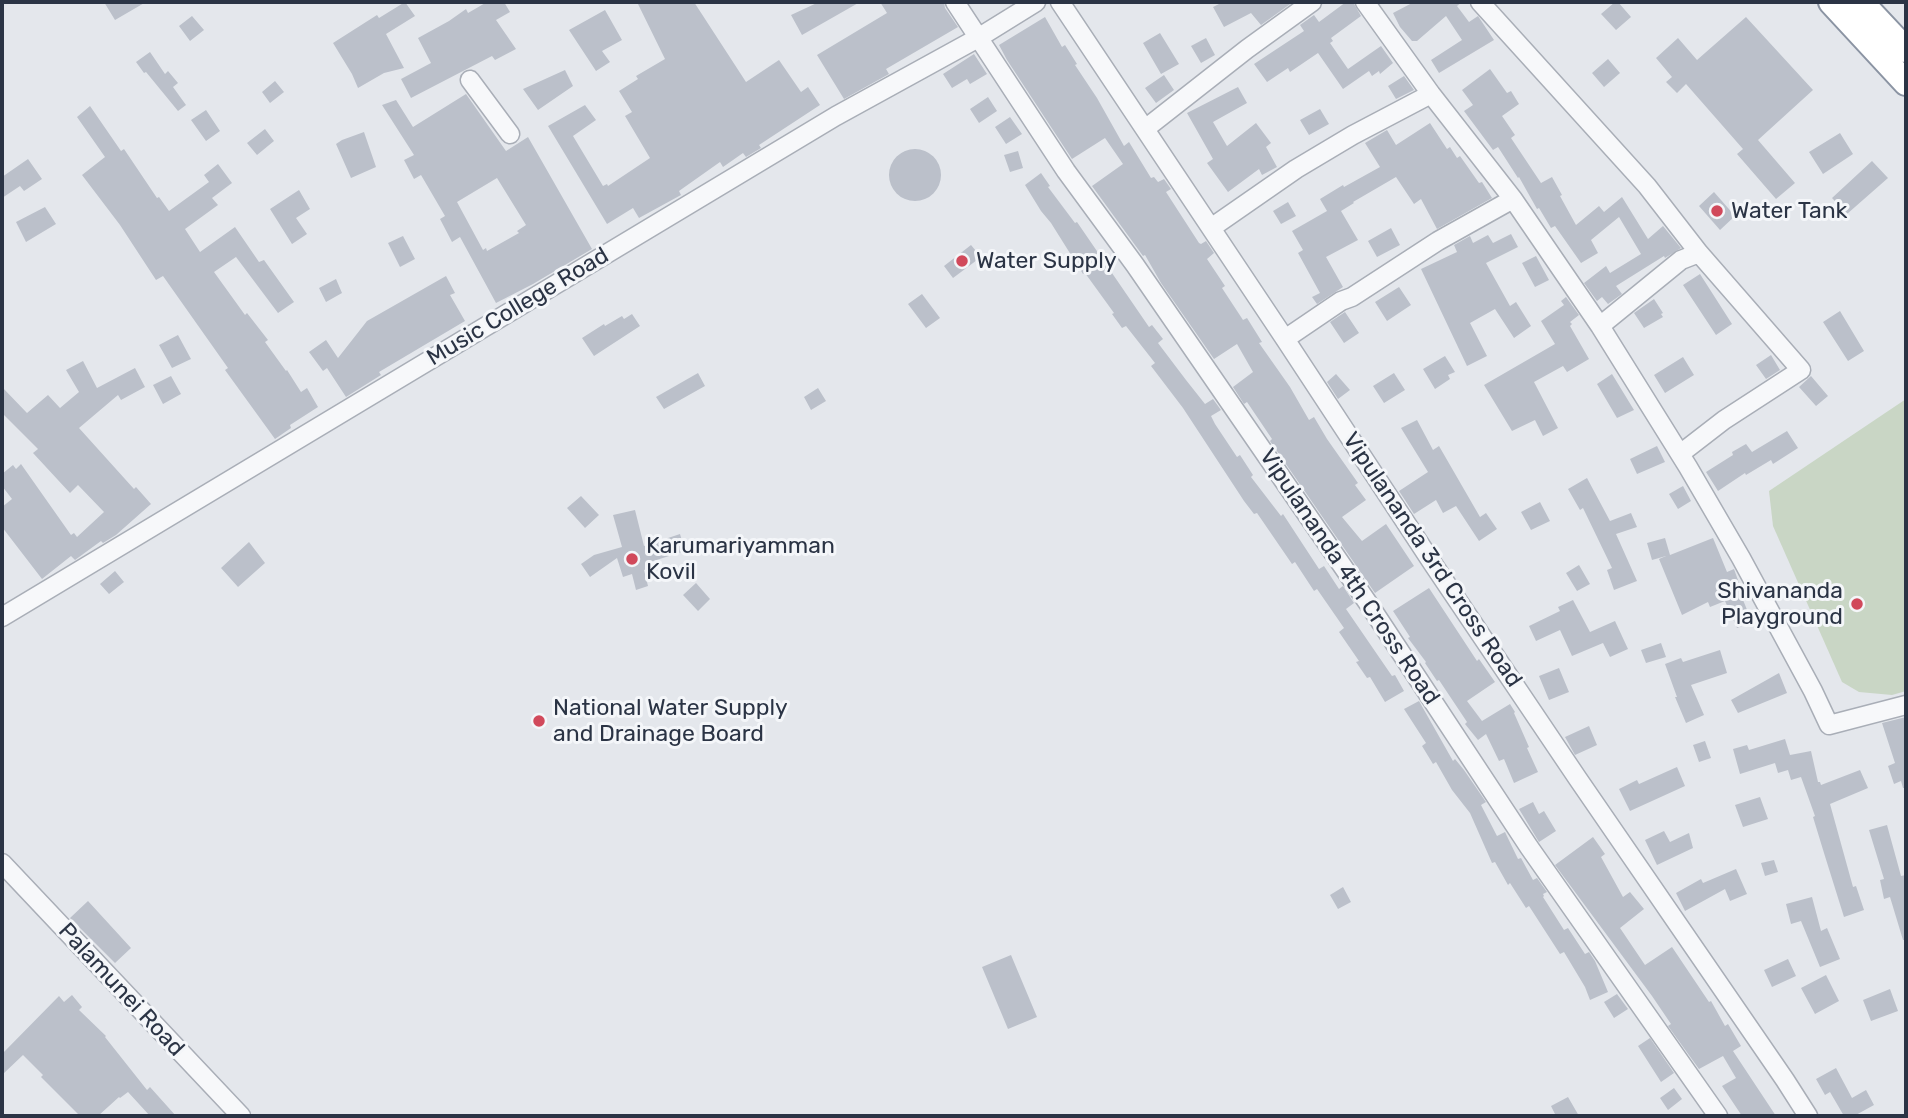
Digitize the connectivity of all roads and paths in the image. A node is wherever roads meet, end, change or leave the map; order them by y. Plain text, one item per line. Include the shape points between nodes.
1 (955, 2) edge
2 (1036, 2) edge
3 (1060, 2) edge
4 (1312, 2) edge
5 (1365, 2) edge
6 (1480, 2) edge
7 (1831, 2) edge
8 (1861, 2) edge
9 (978, 38) junction
10 (1897, 44) edge
11 (470, 80) dead end
12 (1906, 83) edge
13 (1431, 94) junction
14 (1145, 129) junction
15 (510, 134) dead end
16 (1513, 198) junction
17 (1211, 228) junction
18 (1699, 253) junction
19 (1600, 326) junction
20 (1285, 338) junction
21 (1680, 454) junction
22 (2, 617) edge
23 (1906, 705) edge
24 (2, 863) edge
25 (241, 1116) edge
26 (1718, 1116) edge
27 (1808, 1116) edge

1 - 9 street, Vipulananda 4th Cross Road
2 - 9 street, Music College Road
3 - 14 street, Vipulananda 3rd Cross Road
4 - 14 street
5 - 13 street
6 - 18 street via 1647,186
7 - 10 highway
8 - 10 highway
9 - 22 street, Music College Road via 824,123
9 - 26 street, Vipulananda 4th Cross Road via 1363,595 1529,847
10 - 12 highway
11 - 15 street
13 - 16 street
13 - 17 street via 1296,169
14 - 17 street, Vipulananda 3rd Cross Road
16 - 19 street
16 - 20 street
17 - 20 street, Vipulananda 3rd Cross Road
18 - 19 street via 1681,260
18 - 21 street via 1801,370
19 - 21 street
20 - 27 street, Vipulananda 3rd Cross Road
21 - 23 street via 1829,725
24 - 25 street, Palamunei Road

